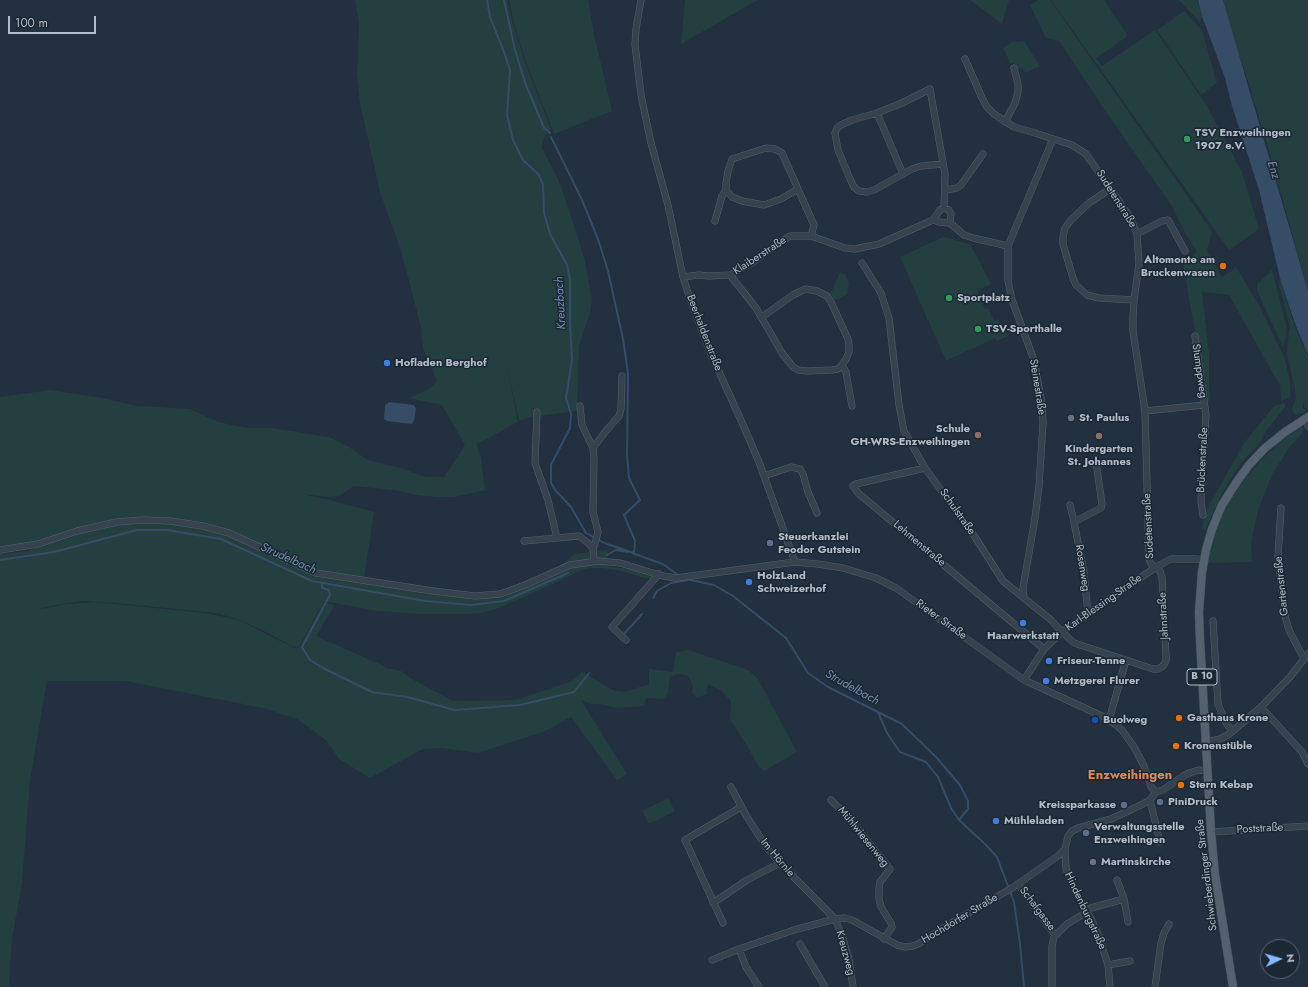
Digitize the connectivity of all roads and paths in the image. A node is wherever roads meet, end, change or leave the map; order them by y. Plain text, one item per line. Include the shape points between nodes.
1 (641, 0) edge
2 (964, 59) dead end
3 (1014, 68) dead end
4 (877, 113) junction
5 (1005, 122) junction
6 (1053, 139) junction
7 (983, 154) dead end
8 (943, 164) junction
9 (903, 174) junction
10 (798, 189) junction
11 (1110, 189) junction
12 (726, 190) junction
13 (945, 190) junction
14 (944, 208) junction
15 (933, 220) junction
16 (715, 221) dead end
17 (950, 223) junction
18 (1138, 234) junction
19 (811, 236) junction
20 (1008, 246) junction
21 (1185, 251) dead end
22 (862, 263) dead end
23 (730, 275) junction
24 (683, 278) junction
25 (1134, 300) junction
26 (762, 317) junction
27 (1195, 336) dead end
28 (842, 365) junction
29 (622, 376) dead end
30 (1204, 405) junction
31 (580, 406) dead end
32 (852, 406) dead end
33 (1145, 411) junction
34 (537, 412) dead end
35 (1307, 421) edge
36 (593, 448) junction
37 (1096, 462) dead end
38 (925, 468) junction
39 (764, 476) junction
40 (1070, 505) dead end
41 (1281, 508) dead end
42 (817, 513) dead end
43 (1203, 515) dead end
44 (1074, 522) junction
45 (557, 538) junction
46 (524, 541) dead end
47 (594, 546) junction
48 (0, 550) edge
49 (1204, 560) junction
50 (594, 561) junction
51 (795, 562) junction
52 (1156, 567) junction
53 (659, 574) junction
54 (1024, 598) junction
55 (1088, 614) junction
56 (1213, 621) dead end
57 (1062, 632) junction
58 (623, 637) dead end
59 (1044, 649) junction
60 (1306, 657) edge
61 (1126, 660) junction
62 (1163, 666) joint
63 (1024, 680) junction
64 (1261, 708) junction
65 (1109, 720) junction
66 (1232, 731) junction
67 (1206, 742) junction
68 (1308, 764) edge
69 (1207, 771) junction
70 (731, 787) dead end
71 (1156, 792) junction
72 (831, 800) dead end
73 (1150, 800) junction
74 (741, 806) junction
75 (1308, 826) edge
76 (1212, 832) junction
77 (1160, 842) dead end
78 (1065, 849) junction
79 (780, 863) junction
80 (1117, 880) dead end
81 (1018, 884) junction
82 (1124, 899) junction
83 (714, 903) junction
84 (1087, 912) junction
85 (835, 919) junction
86 (1128, 922) dead end
87 (723, 923) dead end
88 (1169, 924) dead end
89 (1056, 935) junction
90 (884, 939) junction
91 (800, 944) dead end
92 (739, 949) junction
93 (712, 960) dead end
94 (1130, 961) dead end
95 (1108, 965) junction
96 (759, 987) edge
97 (825, 987) edge
98 (853, 987) edge
99 (1052, 987) edge
100 (1110, 987) edge
101 (1155, 987) edge
102 (1233, 987) edge

1 - 24 street, Beerhaldenstraße via 635,45 641,95
2 - 5 street, Sudetenstraße via 987,107
3 - 5 street via 1018,92
4 - 8 street via 930,89
4 - 9 street
4 - 9 street via 841,124 837,128 835,133 838,150 850,179 859,191 867,192
5 - 6 street, Sudetenstraße
6 - 11 street, Sudetenstraße via 1072,145 1086,154
6 - 20 street, Steinestraße
7 - 13 street via 961,185
8 - 9 street via 921,166
8 - 13 street
10 - 12 street via 781,200 764,205 742,201 732,197
10 - 12 street via 782,153 766,148 732,159
10 - 19 street via 814,225
11 - 18 street, Sudetenstraße via 1130,217
11 - 25 street via 1089,203 1071,220 1066,228 1063,244 1076,285 1087,295
12 - 16 street
13 - 14 street
14 - 15 street
14 - 17 street via 951,214
15 - 17 street
15 - 19 street, Klaiberstraße via 879,244 855,249
17 - 20 street via 964,235
18 - 21 street via 1168,220
18 - 25 street, Sudetenstraße via 1139,264
19 - 23 street, Klaiberstraße via 790,236
20 - 54 street, Steinestraße via 1008,281 1034,360 1043,423 1039,486 1023,588
22 - 38 street, Schulstraße via 881,293 889,318 901,420
23 - 24 street, Klaiberstraße
23 - 26 street
24 - 39 street, Beerhaldenstraße via 711,354
25 - 33 street, Sudetenstraße via 1133,331
26 - 28 street via 782,353 798,370 832,370
26 - 28 street via 801,291 817,291 827,296 848,339 849,352
27 - 30 street, Stumppweg
28 - 32 street via 846,372
29 - 36 street via 622,409
30 - 33 street
30 - 43 street, Brückenstraße via 1206,415 1201,502
31 - 36 street via 582,425
33 - 52 street, Sudetenstraße via 1149,559
34 - 45 street via 535,463 548,500
35 - 49 main road, Schwieberdinger Straße / B 10 via 1285,432 1249,465 1227,496 1216,519
36 - 47 street via 593,512 598,532
37 - 44 street via 1101,508
38 - 54 street, Schulstraße via 953,505 1003,581
38 - 59 street, Lehmenstraße via 853,486 858,494
39 - 42 street via 792,467 800,469
39 - 51 street, Beerhaldenstraße
40 - 44 street, Rosenweg
41 - 60 street, Gartenstraße via 1278,556 1285,616 1289,630
44 - 55 street, Rosenweg via 1084,573
45 - 46 street
45 - 47 street via 579,536
47 - 50 street
48 - 50 street, Rieter Straße via 38,544 117,522 170,521 229,533 316,573 475,596 500,594 570,566
49 - 52 street, Karl-Blessing-Straße via 1171,559
49 - 67 main road, Schwieberdinger Straße / B 10 via 1199,624
50 - 53 street, Rieter Straße via 620,563
51 - 53 street, Rieter Straße via 687,577
51 - 63 street, Rieter Straße via 843,568 886,582
52 - 55 street, Karl-Blessing-Straße
52 - 62 street, Jahnstraße via 1162,577 1166,656
53 - 58 street via 612,628
54 - 57 street, Schulstraße
55 - 57 street, Karl-Blessing-Straße
56 - 66 street via 1218,704
57 - 59 street, Karl-Blessing-Straße
57 - 61 street, Schulstraße via 1074,643
59 - 63 street, Karl-Blessing-Straße
60 - 64 street
61 - 62 street, Schulstraße via 1153,669
61 - 65 street
63 - 65 street, Rieter Straße
64 - 66 street
64 - 68 street via 1302,752
65 - 71 street, Rieter Straße via 1122,730 1134,747
66 - 67 street via 1220,739
67 - 69 main road, Schwieberdinger Straße / B 10
69 - 71 street via 1194,771
69 - 76 main road, Schwieberdinger Straße / B 10
70 - 74 street, Im Hörnle
71 - 73 street
72 - 90 street, Mühlwiesenweg via 890,869 880,882 879,889 881,907 892,927
73 - 77 street
73 - 78 street, Hindenburgstraße via 1111,819 1072,831
74 - 79 street, Im Hörnle via 767,848
74 - 83 street via 685,840
75 - 76 street, Poststraße
76 - 102 main road, Schwieberdinger Straße / B 10 via 1215,875
78 - 81 street, Hochdorfer Straße
78 - 84 street, Hindenburgstraße via 1066,869
79 - 83 street via 747,880
79 - 85 street, Im Hörnle
80 - 82 street
81 - 89 street, Schafgasse
81 - 90 street, Hochdorfer Straße via 918,944 905,947
82 - 84 street, Schafgasse via 1091,908
82 - 86 street
83 - 87 street
84 - 89 street, Schafgasse via 1067,924
84 - 95 street, Hindenburgstraße via 1098,934
85 - 90 street, Hochdorfer Straße via 852,920
85 - 92 street, Hochdorfer Straße
85 - 98 street, Kreuzweg via 849,959
88 - 101 street via 1160,943
89 - 99 street, Schafgasse via 1052,946
91 - 97 street
92 - 93 street, Hochdorfer Straße
92 - 96 street via 746,967
94 - 95 street
95 - 100 street, Hindenburgstraße

